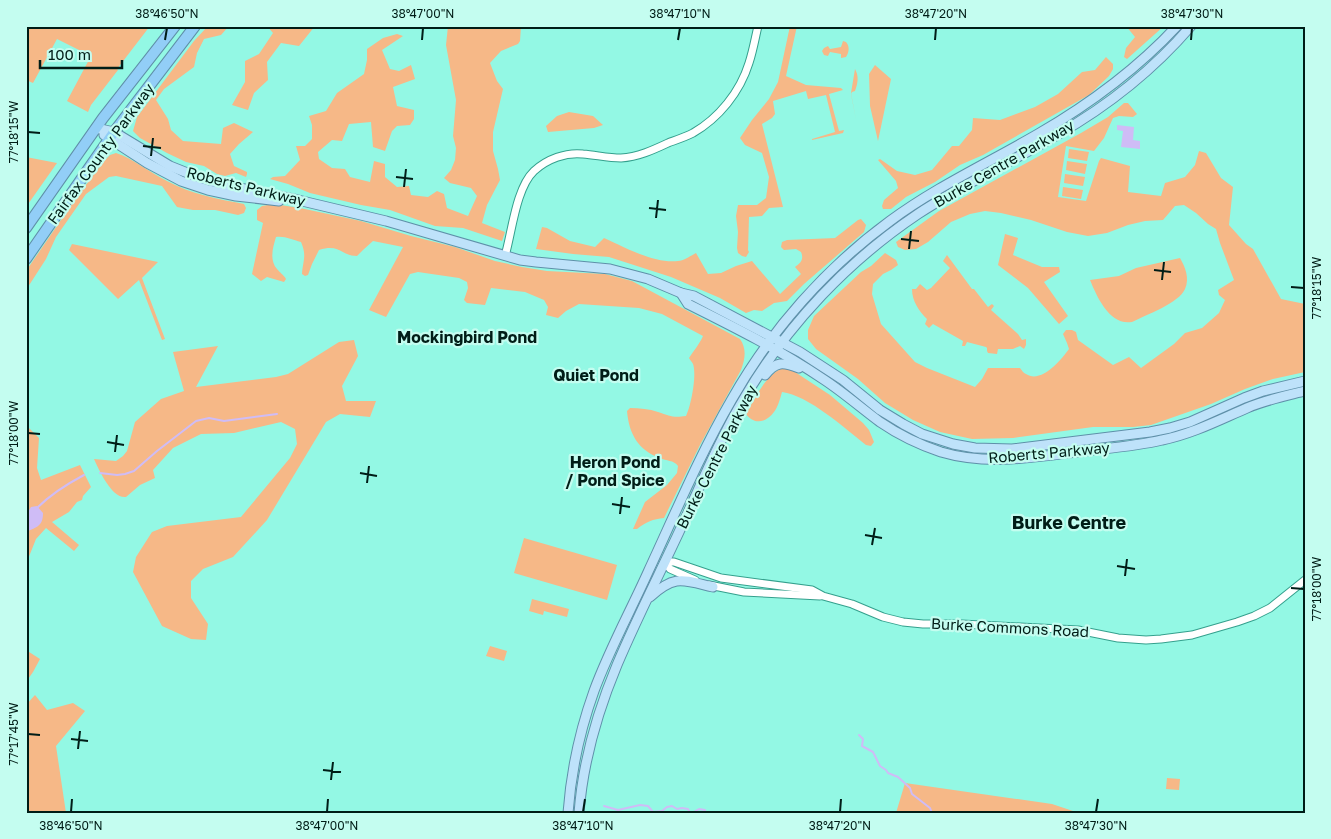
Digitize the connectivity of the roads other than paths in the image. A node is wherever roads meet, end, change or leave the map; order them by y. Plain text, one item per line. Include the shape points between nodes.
1 (175, 26) edge
2 (195, 26) edge
3 (758, 26) edge
4 (1177, 26) edge
5 (1191, 26) edge
6 (96, 128) junction
7 (112, 136) junction
8 (26, 228) edge
9 (877, 231) junction
10 (884, 239) junction
11 (505, 256) junction
12 (26, 259) edge
13 (769, 341) junction
14 (779, 346) junction
15 (824, 380) junction
16 (1305, 381) edge
17 (1305, 392) edge
18 (733, 418) junction
19 (655, 557) junction
20 (665, 562) junction
21 (1305, 580) edge
22 (713, 586) junction
23 (823, 596) junction
24 (646, 601) junction
25 (568, 813) edge
26 (579, 813) edge

1 - 6 highway, Fairfax County Parkway
2 - 7 highway, Fairfax County Parkway
3 - 11 street via 749,63 738,88 717,114 694,132 632,157 568,154 548,161 533,172 520,194
4 - 9 main road, Burke Centre Parkway via 1127,73 1084,105 933,192
5 - 10 main road, Burke Centre Parkway via 1134,82 1078,122 944,198
6 - 7 main road, Roberts Parkway
6 - 8 highway, Fairfax County Parkway
7 - 11 main road, Roberts Parkway via 163,173 193,185 236,196 331,208
7 - 12 highway, Fairfax County Parkway
9 - 10 main road
9 - 13 main road, Burke Centre Parkway via 822,280
10 - 14 main road, Burke Centre Parkway via 826,292
11 - 13 main road, Roberts Parkway via 610,269 648,279 701,299
13 - 14 main road, Roberts Parkway
13 - 19 main road, Burke Centre Parkway via 717,425
14 - 15 main road, Roberts Parkway
14 - 16 main road, Roberts Parkway via 824,366 880,410 922,434 975,448 1012,449 1170,428 1264,391
14 - 18 main road, Burke Centre Parkway
15 - 17 main road, Roberts Parkway via 910,440 944,452 987,460 1038,457 1163,440 1202,428 1266,401
15 - 18 main road via 790,365 777,364 769,369
18 - 20 main road, Burke Centre Parkway
19 - 20 main road
19 - 25 main road, Burke Centre Parkway via 594,692 577,752
20 - 22 street, Burke Commons Road via 670,569
20 - 23 street, Burke Commons Road via 721,578 802,588
20 - 24 main road, Burke Centre Parkway
21 - 23 street, Burke Commons Road via 1270,608 1254,616 1199,633 1146,640 1078,630 903,622
22 - 23 street, Burke Commons Road via 744,592
22 - 24 main road via 673,581
24 - 26 main road, Burke Centre Parkway via 598,712 588,751

